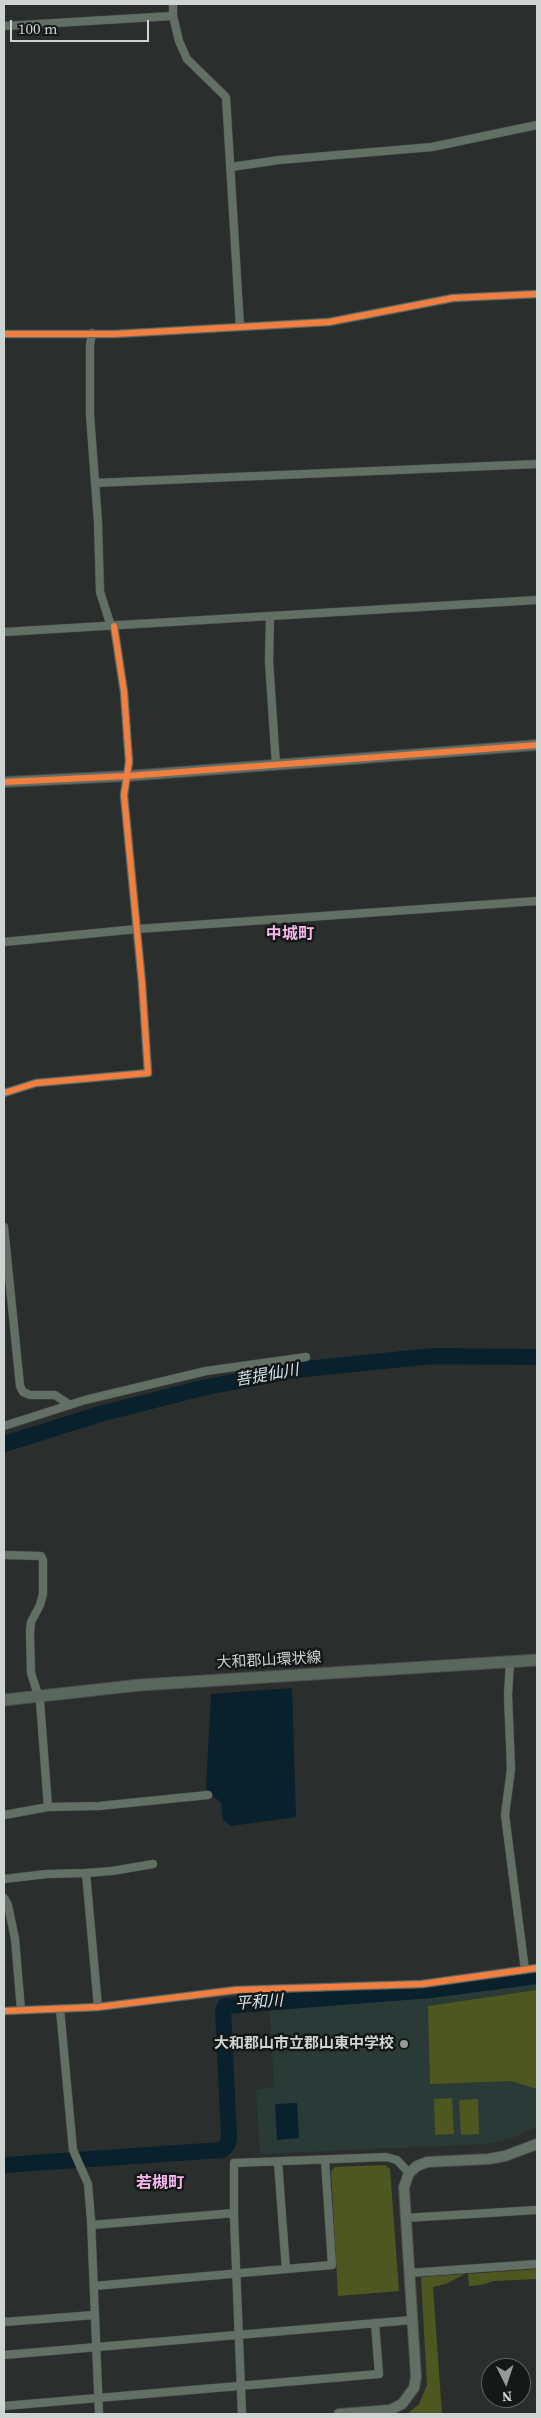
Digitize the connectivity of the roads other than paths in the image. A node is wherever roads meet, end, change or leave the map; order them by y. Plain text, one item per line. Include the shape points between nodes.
1 (173, 4) edge
2 (173, 16) junction
3 (4, 26) edge
4 (537, 125) edge
5 (231, 167) junction
6 (537, 294) edge
7 (240, 327) junction
8 (92, 333) junction
9 (4, 334) edge
10 (537, 464) edge
11 (95, 483) junction
12 (537, 600) edge
13 (270, 617) junction
14 (112, 626) junction
15 (4, 632) edge
16 (537, 745) edge
17 (276, 765) junction
18 (127, 776) junction
19 (4, 782) edge
20 (537, 901) edge
21 (137, 929) junction
22 (4, 942) edge
23 (4, 1092) edge
24 (4, 1227) edge
25 (306, 1356) dead end
26 (70, 1405) junction
27 (4, 1426) edge
28 (4, 1555) edge
29 (537, 1660) edge
30 (510, 1662) junction
31 (38, 1696) junction
32 (4, 1700) edge
33 (208, 1795) dead end
34 (48, 1808) junction
35 (4, 1815) edge
36 (153, 1864) dead end
37 (86, 1873) junction
38 (4, 1879) edge
39 (4, 1898) edge
40 (537, 1968) edge
41 (525, 1970) junction
42 (98, 2007) junction
43 (60, 2009) junction
44 (21, 2010) junction
45 (4, 2011) edge
46 (537, 2144) edge
47 (325, 2160) junction
48 (278, 2162) junction
49 (409, 2173) junction
50 (537, 2210) edge
51 (234, 2213) junction
52 (406, 2218) junction
53 (92, 2226) junction
54 (537, 2264) edge
55 (286, 2269) junction
56 (409, 2273) junction
57 (236, 2274) junction
58 (94, 2286) junction
59 (94, 2315) junction
60 (412, 2320) junction
61 (4, 2322) edge
62 (375, 2323) junction
63 (239, 2335) junction
64 (96, 2347) junction
65 (4, 2355) edge
66 (240, 2387) junction
67 (98, 2398) junction
68 (4, 2406) edge
69 (390, 2412) edge
70 (99, 2414) edge
71 (242, 2414) edge
72 (339, 2414) edge

1 - 2 street
2 - 3 street
2 - 5 street via 187,59 226,97
4 - 5 street via 432,147
5 - 7 street
6 - 7 street via 453,298 329,322
7 - 8 street
8 - 9 street
8 - 11 street via 90,415
10 - 11 street
11 - 14 street via 100,592
12 - 13 street
13 - 14 street
13 - 17 street via 269,661
14 - 15 street
14 - 18 street via 124,692
16 - 17 street
17 - 18 street
18 - 19 street
18 - 21 street via 124,794
20 - 21 street
21 - 22 street
21 - 23 street via 148,1073 36,1083
24 - 26 street via 20,1386 30,1395 55,1395
25 - 26 street via 206,1371
26 - 27 street
28 - 31 street via 41,1556 43,1560 43,1594 30,1632 31,1673
29 - 30 main road, 大和郡山環状線
30 - 31 main road, 大和郡山環状線 via 207,1680
30 - 41 street via 511,1769 505,1815
31 - 32 main road, 大和郡山環状線
31 - 34 street
33 - 34 street
34 - 35 street
36 - 37 street
37 - 38 street
37 - 42 street
39 - 44 street via 15,1939
40 - 41 street
41 - 42 street via 422,1984 236,1990
42 - 43 street
43 - 44 street
43 - 53 street via 73,2150 88,2184
44 - 45 street
46 - 49 street via 489,2159 426,2162
47 - 48 street
47 - 49 street via 386,2157 397,2160
47 - 55 street via 332,2265
48 - 51 street via 234,2163
48 - 55 street
49 - 52 street via 404,2187
50 - 52 street
51 - 53 street
51 - 57 street
52 - 56 street
53 - 58 street
54 - 56 street
55 - 57 street
56 - 60 street
57 - 58 street
57 - 63 street
58 - 59 street
59 - 61 street
59 - 64 street
60 - 62 street
60 - 69 street via 414,2388 402,2404
62 - 63 street
62 - 66 street via 379,2374
63 - 64 street
63 - 66 street
64 - 65 street
64 - 67 street
66 - 67 street
66 - 71 street
67 - 68 street
67 - 70 street
69 - 72 street

